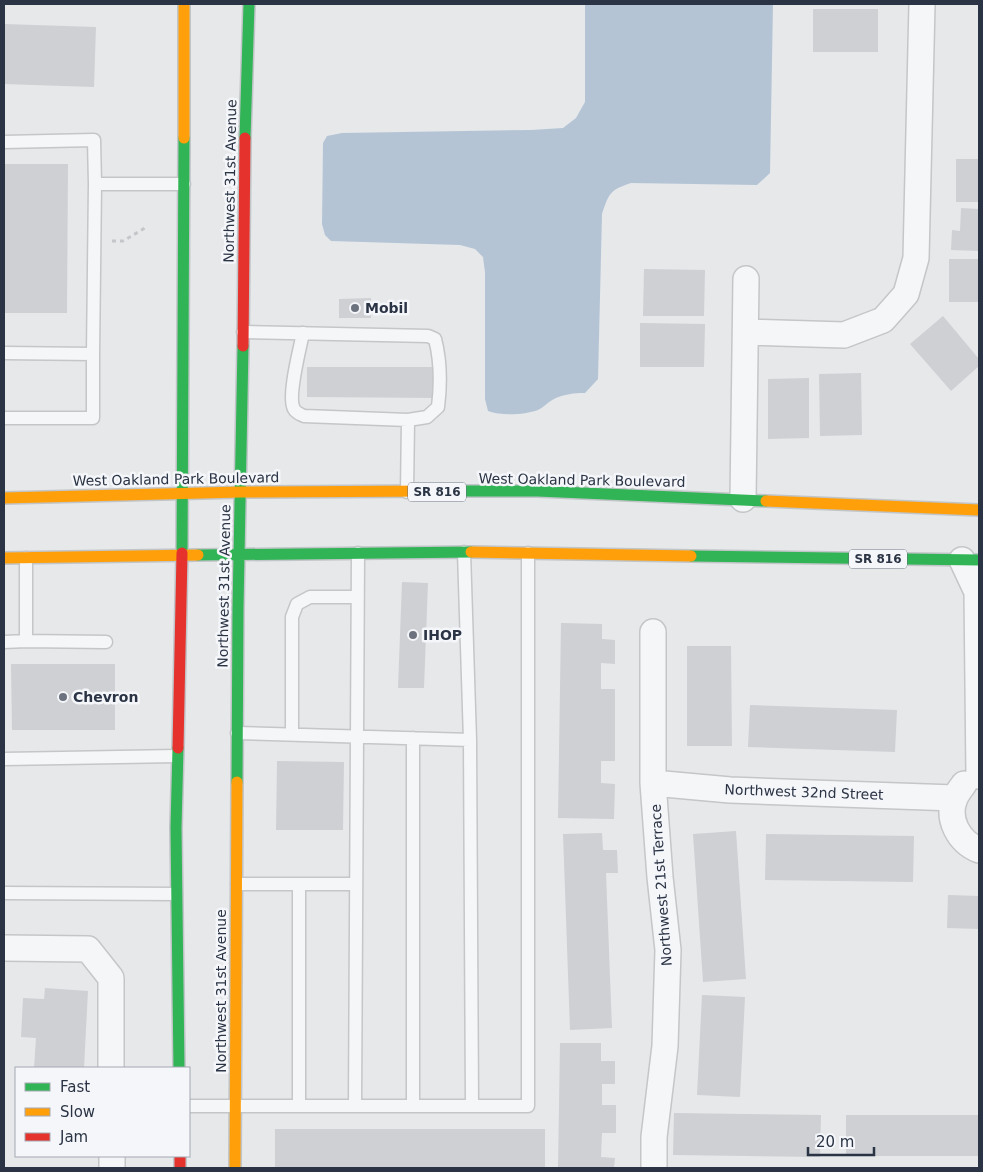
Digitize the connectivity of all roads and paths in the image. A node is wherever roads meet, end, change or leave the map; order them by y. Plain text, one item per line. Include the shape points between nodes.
1 (184, 4) edge
2 (249, 4) edge
3 (922, 4) edge
4 (4, 142) edge
5 (96, 184) junction
6 (184, 184) junction
7 (145, 228) dead end
8 (110, 241) dead end
9 (746, 279) dead end
10 (243, 332) junction
11 (746, 332) junction
12 (303, 333) junction
13 (4, 353) edge
14 (93, 354) junction
15 (4, 418) edge
16 (408, 420) junction
17 (241, 492) junction
18 (407, 492) junction
19 (183, 495) junction
20 (4, 498) edge
21 (742, 499) junction
22 (979, 510) edge
23 (464, 552) junction
24 (358, 553) junction
25 (528, 553) junction
26 (182, 555) junction
27 (239, 556) junction
28 (4, 558) edge
29 (26, 558) junction
30 (971, 560) edge
31 (357, 597) junction
32 (653, 632) dead end
33 (26, 641) junction
34 (4, 642) edge
35 (106, 642) dead end
36 (978, 642) edge
37 (236, 732) junction
38 (292, 734) junction
39 (357, 736) junction
40 (413, 738) junction
41 (470, 740) junction
42 (177, 756) junction
43 (979, 756) edge
44 (4, 759) edge
45 (979, 776) edge
46 (653, 783) junction
47 (955, 798) junction
48 (979, 850) edge
49 (236, 884) junction
50 (299, 884) junction
51 (356, 884) junction
52 (4, 893) edge
53 (176, 894) junction
54 (4, 948) edge
55 (112, 1067) edge
56 (179, 1067) edge
57 (235, 1105) junction
58 (300, 1105) junction
59 (190, 1106) edge
60 (355, 1106) junction
61 (413, 1106) junction
62 (472, 1106) junction
63 (235, 1168) edge
64 (654, 1168) edge

1 - 6 main road
2 - 10 main road, Northwest 31st Avenue
3 - 11 street via 916,258 906,294 883,320 844,335
4 - 5 lane via 94,140
5 - 6 lane
5 - 14 lane
6 - 19 main road
7 - 8 path via 124,241
9 - 11 street
10 - 12 lane
10 - 17 main road, Northwest 31st Avenue
11 - 21 street
12 - 16 lane via 292,403 295,411 304,416
12 - 16 lane via 428,336 435,340 440,356 438,407 427,417
13 - 14 lane
14 - 15 lane via 93,418
16 - 18 lane
17 - 18 main road, West Oakland Park Boulevard / SR 816
17 - 19 main road, West Oakland Park Boulevard / SR 816
17 - 27 main road, Northwest 31st Avenue
18 - 21 main road, West Oakland Park Boulevard / SR 816 via 538,491
19 - 20 main road, West Oakland Park Boulevard / SR 816
19 - 26 main road
21 - 22 main road, West Oakland Park Boulevard / SR 816
23 - 24 main road, SR 816
23 - 25 main road, SR 816
23 - 41 lane
24 - 27 main road, SR 816
24 - 31 lane
25 - 30 main road, SR 816
25 - 62 lane via 528,1106
26 - 27 main road, SR 816
26 - 29 main road, SR 816
26 - 42 main road
27 - 37 main road, Northwest 31st Avenue
28 - 29 main road, SR 816
29 - 33 lane
30 - 36 street via 977,592
31 - 38 lane via 310,598 297,604 292,617
31 - 39 lane
32 - 46 street, Northwest 21st Terrace
33 - 34 lane
33 - 35 lane
36 - 43 street via 964,669 964,711
37 - 38 lane
37 - 49 main road, Northwest 31st Avenue
38 - 39 lane
39 - 40 lane
39 - 51 lane
40 - 41 lane
40 - 61 lane
41 - 62 lane
42 - 44 lane
42 - 53 main road
43 - 45 street
45 - 47 street via 964,784
46 - 47 street, Northwest 32nd Street via 730,790
46 - 64 street, Northwest 21st Terrace via 668,950
47 - 48 street via 952,813 955,828 964,841
49 - 50 lane
49 - 57 main road, Northwest 31st Avenue
50 - 51 lane
50 - 58 lane
51 - 60 lane
52 - 53 lane
53 - 56 main road
54 - 55 street via 88,949 111,978
57 - 58 lane
57 - 59 lane
57 - 63 main road, Northwest 31st Avenue
58 - 60 lane
60 - 61 lane
61 - 62 lane

